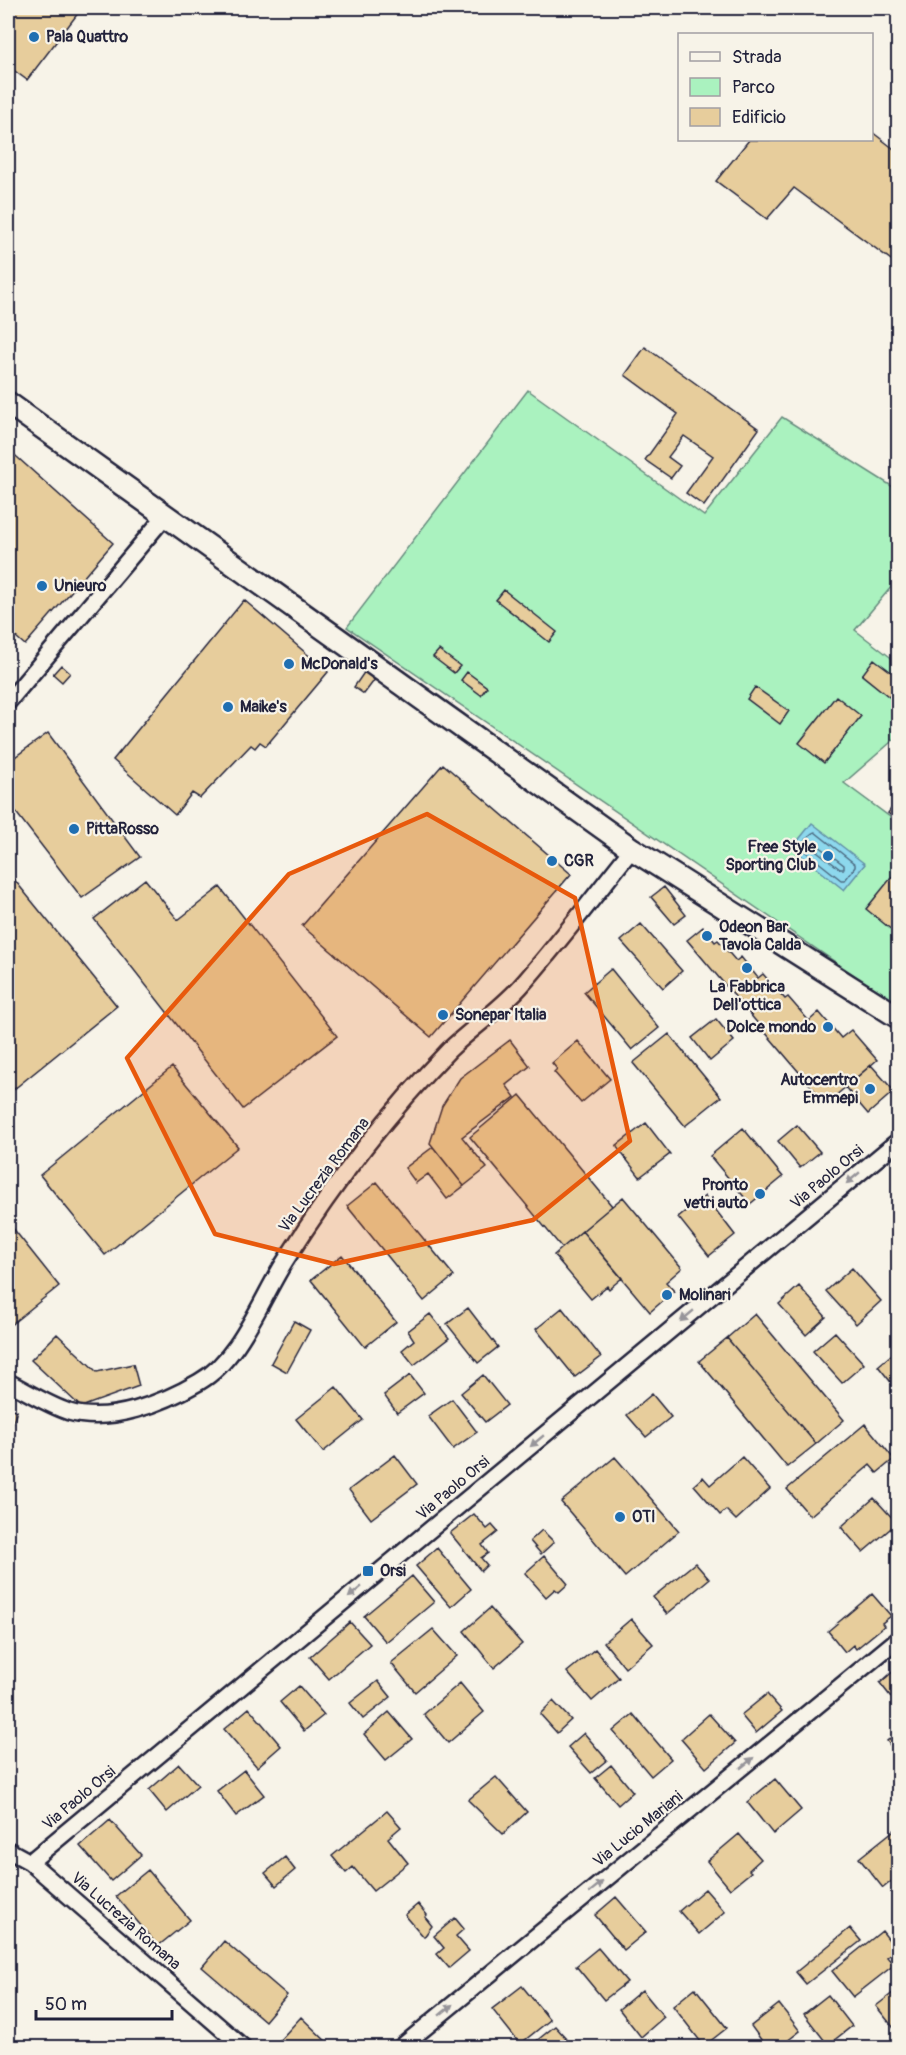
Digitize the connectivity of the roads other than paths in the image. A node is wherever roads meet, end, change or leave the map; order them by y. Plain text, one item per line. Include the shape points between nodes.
1 (8, 403) edge
2 (166, 515) junction
3 (8, 702) edge
4 (632, 849) junction
5 (898, 1017) edge
6 (898, 1141) edge
7 (8, 1382) edge
8 (898, 1639) edge
9 (8, 1850) edge
10 (30, 1862) junction
11 (244, 2048) edge
12 (400, 2048) edge

1 - 2 street
2 - 3 street
2 - 4 street
4 - 5 street
4 - 7 street, Via Lucrezia Romana via 519,988 448,1051 365,1148 301,1235 235,1349 214,1372 147,1406 97,1415 60,1408
6 -> 10 street, Via Paolo Orsi
12 -> 8 street, Via Lucio Mariani
9 - 10 street, Via Lucrezia Romana
10 - 11 street, Via Lucrezia Romana

